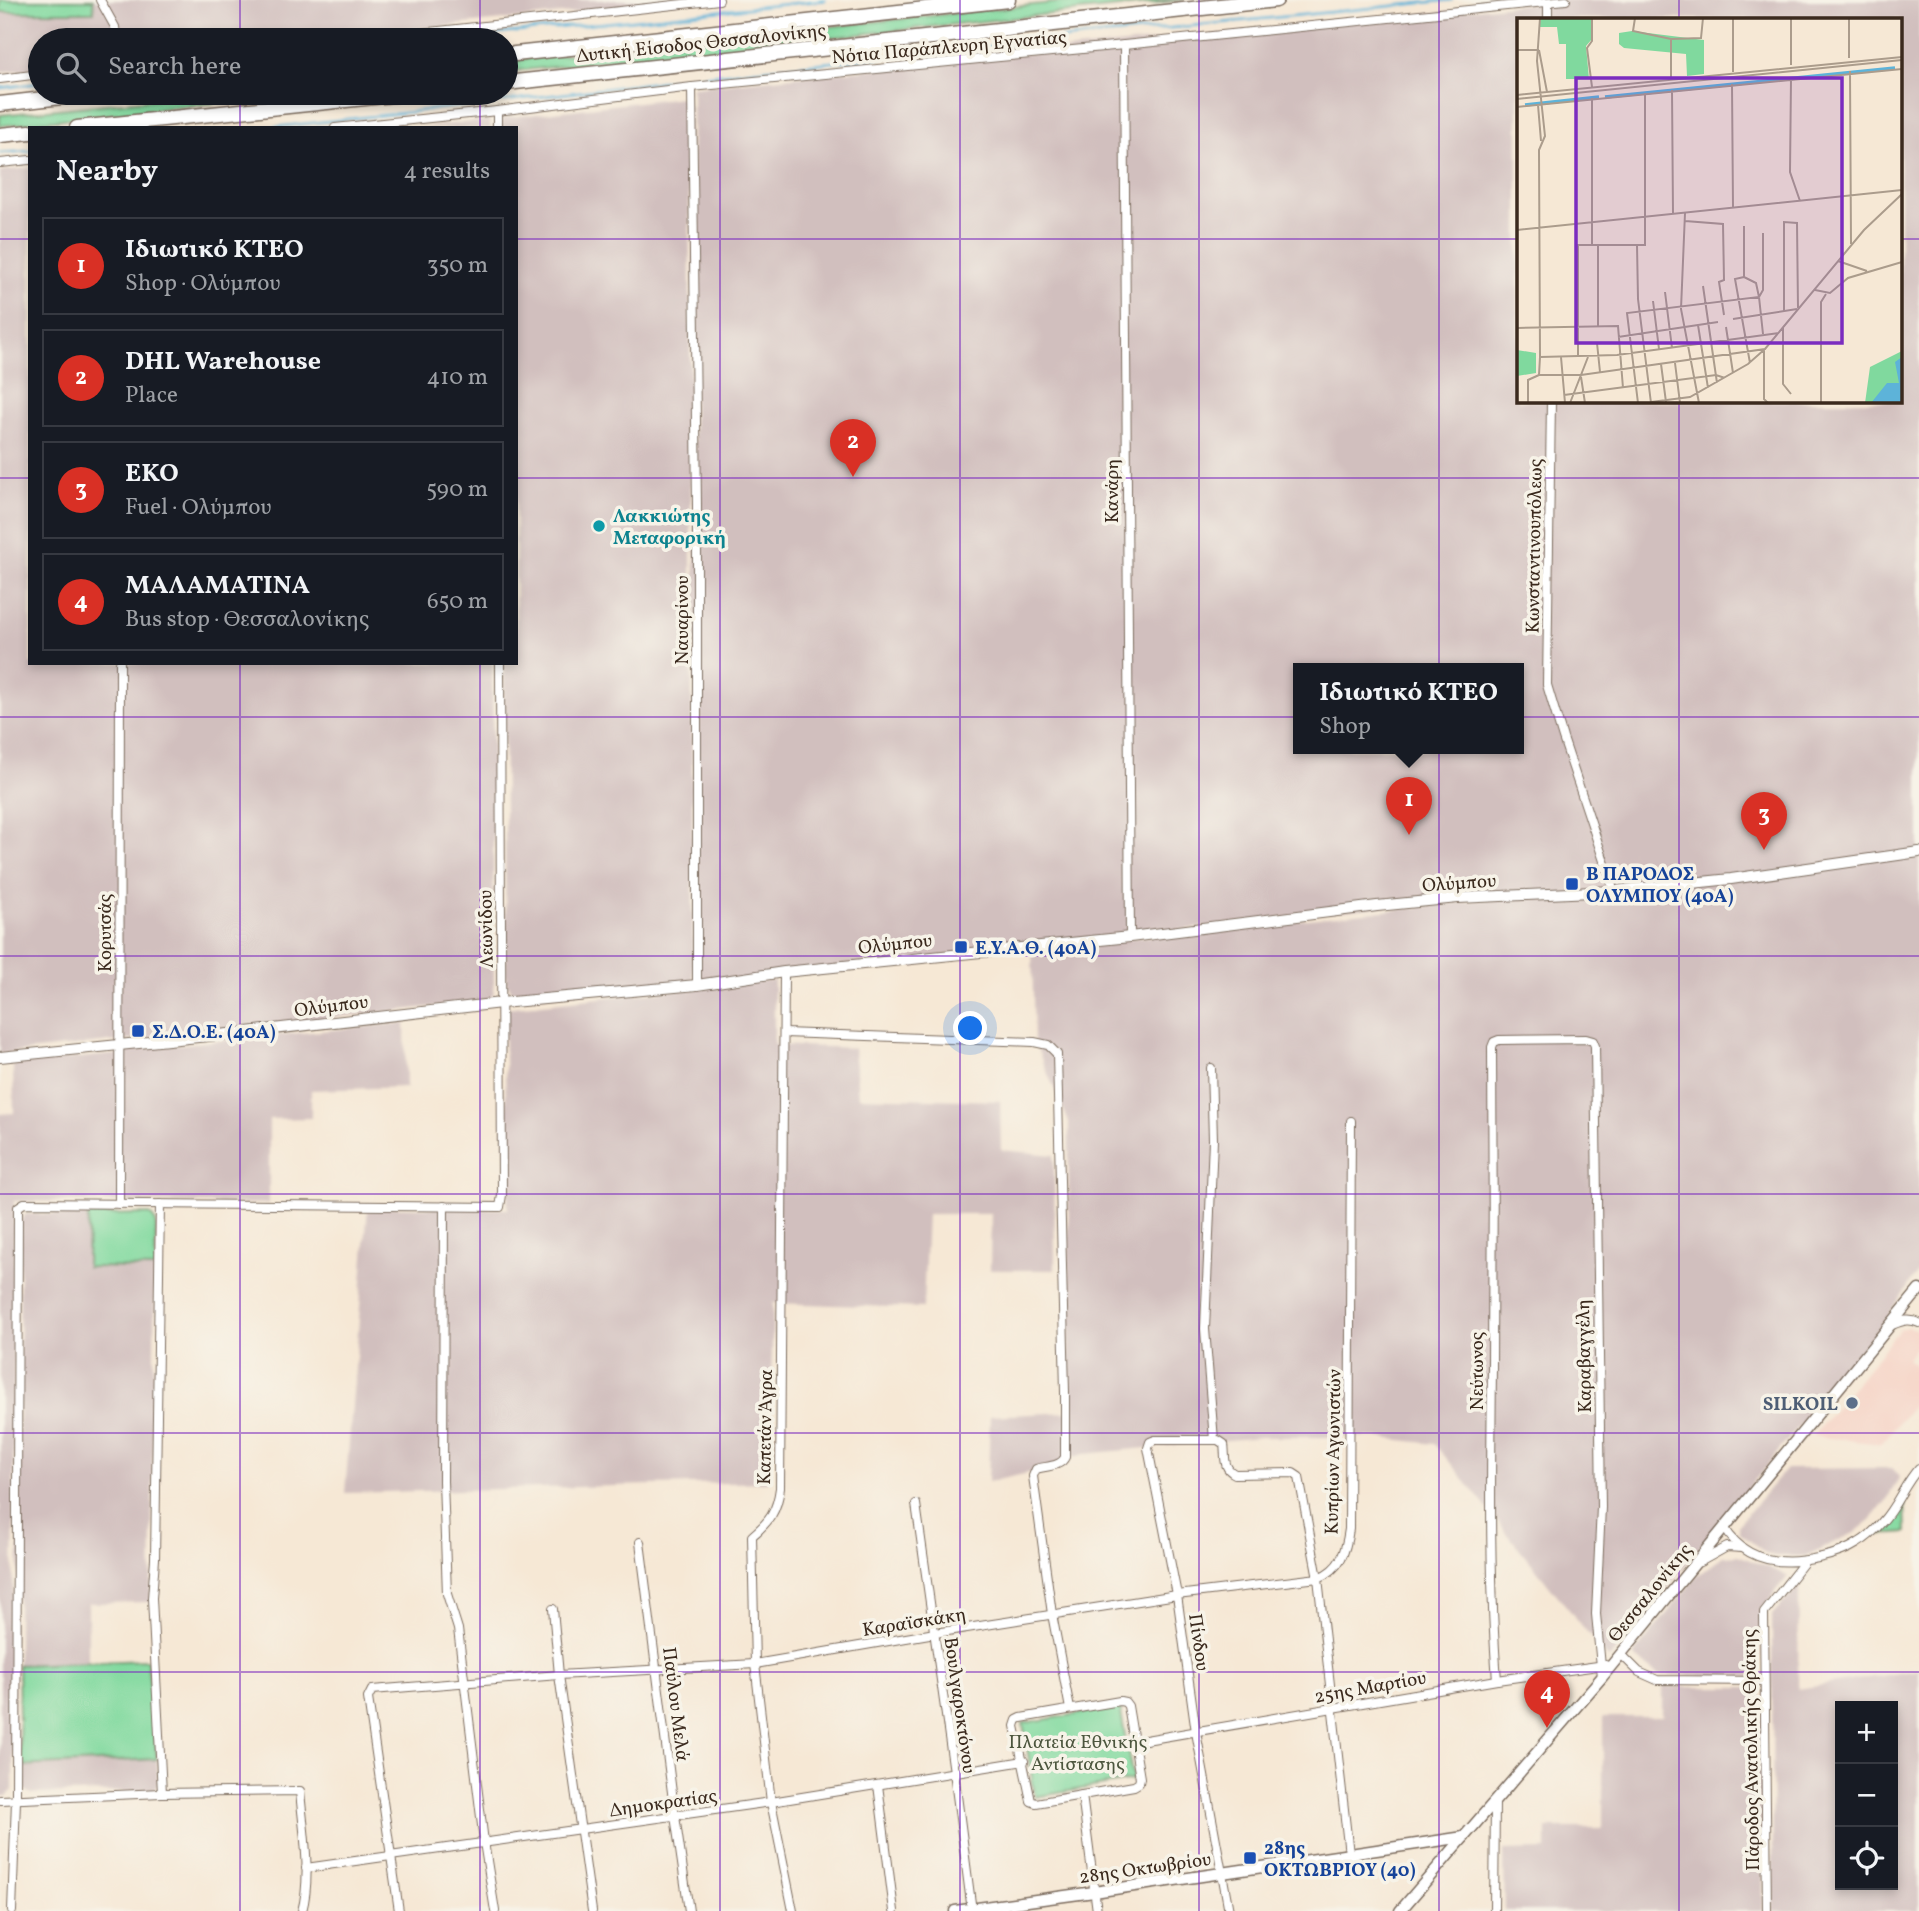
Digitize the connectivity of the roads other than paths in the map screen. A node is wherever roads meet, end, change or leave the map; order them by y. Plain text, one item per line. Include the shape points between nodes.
1 (100, 0) edge
2 (719, 0) edge
3 (1008, 0) edge
4 (1276, 0) edge
5 (1566, 0) edge
6 (689, 2) edge
7 (1548, 2) junction
8 (1548, 18) edge
9 (115, 28) edge
10 (462, 28) edge
11 (1124, 45) junction
12 (518, 54) edge
13 (28, 76) edge
14 (0, 79) edge
15 (518, 82) edge
16 (692, 87) junction
17 (28, 101) edge
18 (0, 104) edge
19 (298, 105) edge
20 (497, 111) junction
21 (96, 126) edge
22 (354, 126) edge
23 (497, 126) edge
24 (28, 132) edge
25 (0, 135) edge
26 (28, 160) edge
27 (0, 163) edge
28 (1551, 402) edge
29 (120, 665) edge
30 (500, 665) edge
31 (1919, 852) edge
32 (1614, 891) junction
33 (1130, 937) junction
34 (784, 972) junction
35 (697, 985) junction
36 (502, 1003) junction
37 (784, 1034) junction
38 (120, 1045) junction
39 (0, 1057) edge
40 (1492, 1062) joint
41 (1212, 1068) dead end
42 (1351, 1121) dead end
43 (119, 1204) junction
44 (160, 1204) junction
45 (444, 1206) junction
46 (1919, 1290) edge
47 (1919, 1323) edge
48 (1891, 1325) junction
49 (1214, 1440) junction
50 (1919, 1468) edge
51 (916, 1504) dead end
52 (1724, 1527) junction
53 (640, 1542) dead end
54 (1742, 1548) junction
55 (1805, 1561) junction
56 (1693, 1567) junction
57 (1318, 1578) junction
58 (1177, 1595) junction
59 (553, 1609) dead end
60 (1052, 1615) junction
61 (935, 1633) junction
62 (1621, 1654) junction
63 (755, 1664) junction
64 (1605, 1669) junction
65 (657, 1670) junction
66 (559, 1675) junction
67 (1497, 1680) junction
68 (1764, 1681) junction
69 (464, 1683) junction
70 (1332, 1708) junction
71 (1070, 1709) junction
72 (1196, 1732) junction
73 (1134, 1742) junction
74 (1024, 1761) junction
75 (954, 1772) junction
76 (878, 1785) junction
77 (162, 1793) junction
78 (1082, 1795) junction
79 (0, 1800) edge
80 (16, 1800) junction
81 (1495, 1801) junction
82 (771, 1802) junction
83 (675, 1816) junction
84 (579, 1829) junction
85 (1464, 1837) junction
86 (484, 1842) junction
87 (1349, 1854) junction
88 (390, 1855) junction
89 (306, 1868) junction
90 (1221, 1874) junction
91 (1094, 1892) junction
92 (971, 1910) edge
93 (12, 1911) edge
94 (302, 1911) edge
95 (399, 1911) edge
96 (495, 1911) edge
97 (592, 1911) edge
98 (689, 1911) edge
99 (793, 1911) edge
100 (894, 1911) edge
101 (955, 1911) edge
102 (1097, 1911) edge
103 (1229, 1911) edge
104 (1400, 1911) edge
105 (1494, 1911) edge
106 (1767, 1911) edge

1 - 9 street
2 - 6 street
3 - 12 highway, Δυτική Είσοδος Θεσσαλονίκης
4 - 15 highway, Δυτική Είσοδος Θεσσαλονίκης
5 - 7 street, Νότια Παράπλευρη Εγνατίας
6 - 10 street
7 - 8 street
7 - 11 street, Νότια Παράπλευρη Εγνατίας
11 - 16 street, Νότια Παράπλευρη Εγνατίας
11 - 33 street, Κανάρη
13 - 14 street
16 - 20 street, Νότια Παράπλευρη Εγνατίας
16 - 35 street, Ναυαρίνου
17 - 18 highway
19 - 21 highway
20 - 22 street, Νότια Παράπλευρη Εγνατίας
20 - 23 street
24 - 25 highway
26 - 27 street
28 - 32 street, Κωνσταντινουπόλεως via 1546,678
29 - 38 street, Κορυτσάς
30 - 36 street, Λεωνίδου
31 - 32 street, Ολύμπου
32 - 33 street, Ολύμπου via 1458,898
33 - 34 street, Ολύμπου
34 - 35 street, Ολύμπου
34 - 37 street, Καπετάν Άγρα
35 - 36 street, Ολύμπου
36 - 38 street, Ολύμπου
36 - 45 street, Λεωνίδου via 500,1208
37 - 60 street via 1034,1042 1048,1045 1058,1054 1065,1457 1059,1464 1034,1471
37 - 63 street, Καπετάν Άγρα via 780,1488 774,1513 752,1536
38 - 39 street, Ολύμπου
38 - 43 street, Κορυτσάς
40 - 64 street, Καραβαγγέλη via 1496,1040 1586,1039 1595,1046 1601,1507 1596,1614
40 - 67 street, Νεύτωνος via 1491,1497
41 - 49 street via 1205,1329
42 - 57 street, Κυπρίων Αγωνιστών via 1349,1529 1339,1564
43 - 44 street
43 - 80 street via 22,1203 17,1210
44 - 45 street
44 - 77 street via 152,1598
45 - 69 street via 447,1594 458,1629
46 - 48 main road, Θεσσαλονίκης
47 - 48 street via 1905,1320
48 - 52 main road, Θεσσαλονίκης
49 - 57 street via 1224,1444 1230,1472 1293,1473 1299,1477
49 - 58 street, Πίνδου via 1155,1440 1148,1445
50 - 55 street via 1884,1520 1861,1542
51 - 61 street, Βουλγαροκτόνου
52 - 54 street
52 - 56 main road, Θεσσαλονίκης
53 - 65 street, Παύλου Μελά
54 - 55 street via 1762,1559
54 - 56 street via 1727,1547
55 - 68 street, Πάροδος Ανατολικής Θράκης via 1764,1613
56 - 62 main road, Θεσσαλονίκης
57 - 58 street, Καραϊσκάκη
57 - 70 street
58 - 60 street, Καραϊσκάκη
58 - 72 street, Πίνδου
59 - 66 street
60 - 61 street, Καραϊσκάκη
60 - 71 street
61 - 63 street, Καραϊσκάκη
61 - 75 street, Βουλγαροκτόνου
62 - 64 main road, Θεσσαλονίκης
62 - 68 street via 1639,1672 1657,1680
63 - 65 street, Καραϊσκάκη
63 - 82 street, Καπετάν Άγρα
64 - 67 street, 25ης Μαρτίου
64 - 81 main road, Θεσσαλονίκης
65 - 66 street, Καραϊσκάκη
65 - 83 street, Παύλου Μελά
66 - 69 street, Καραϊσκάκη
66 - 84 street
67 - 70 street, 25ης Μαρτίου
68 - 106 street, Πάροδος Ανατολικής Θράκης
69 - 86 street
69 - 88 street, Καραϊσκάκη via 369,1692
70 - 72 street, 25ης Μαρτίου
70 - 87 street
71 - 73 street via 1125,1702
71 - 74 street via 1017,1720
72 - 73 street, 25ης Μαρτίου
72 - 90 street, Πίνδου
73 - 78 street via 1139,1783
74 - 75 street, Δημοκρατίας
74 - 78 street via 1033,1803
75 - 76 street, Δημοκρατίας
75 - 92 street, Βουλγαροκτόνου
76 - 82 street, Δημοκρατίας
76 - 100 street
77 - 80 street
77 - 89 street via 300,1791
78 - 91 street
79 - 80 street
80 - 93 street
81 - 85 main road, Θεσσαλονίκης
81 - 105 street
82 - 83 street, Δημοκρατίας
82 - 99 street, Καπετάν Άγρα
83 - 84 street, Δημοκρατίας
83 - 98 street, Παύλου Μελά
84 - 86 street, Δημοκρατίας
84 - 97 street
85 - 87 main road, 28ης Οκτωβρίου
85 - 104 main road, Θεσσαλονίκης
86 - 88 street, Δημοκρατίας
86 - 96 street
87 - 90 main road, 28ης Οκτωβρίου
88 - 89 street, Δημοκρατίας
88 - 95 street
89 - 94 street
90 - 91 main road, 28ης Οκτωβρίου
90 - 103 street, Πίνδου
91 - 92 main road, 28ης Οκτωβρίου
91 - 102 street
92 - 101 main road, 28ης Οκτωβρίου

